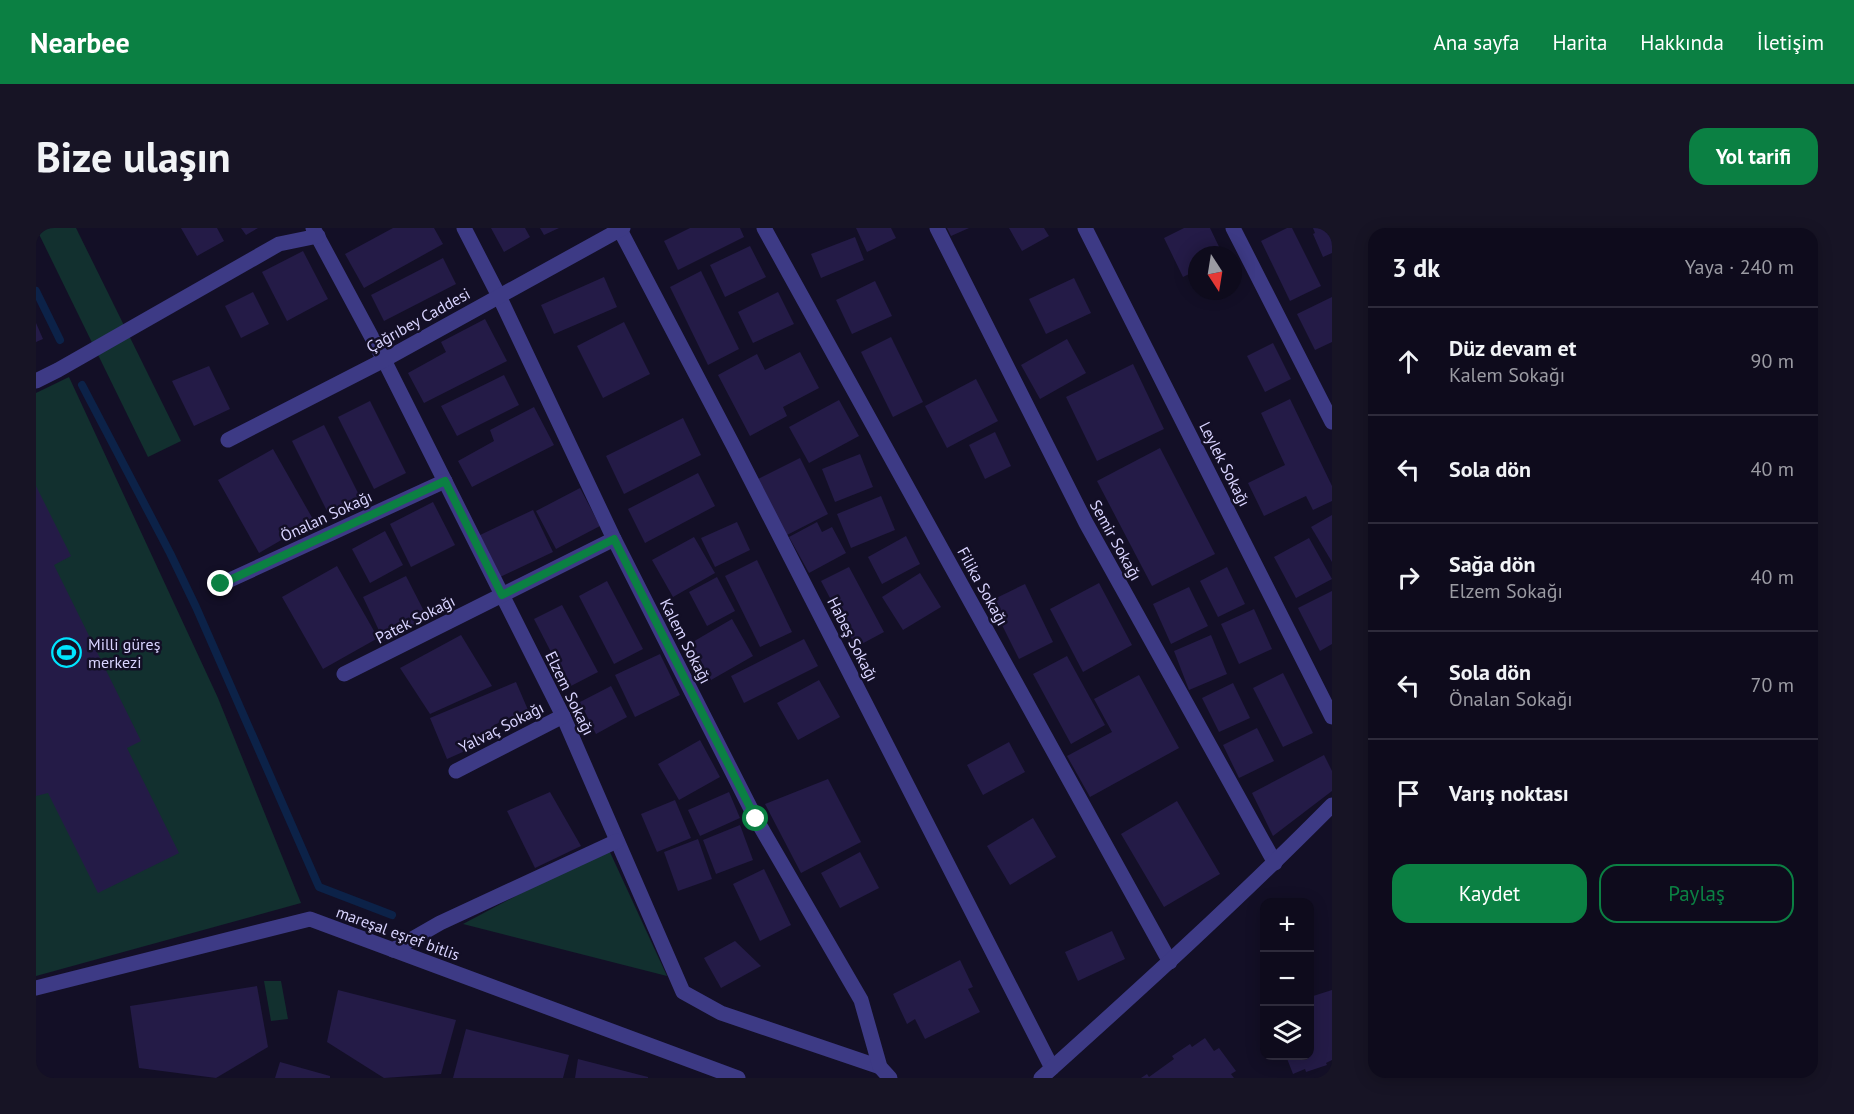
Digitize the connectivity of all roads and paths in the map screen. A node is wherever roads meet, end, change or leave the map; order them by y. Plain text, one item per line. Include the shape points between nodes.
1 (464, 228) edge
2 (764, 228) edge
3 (937, 228) edge
4 (1086, 228) edge
5 (1233, 228) edge
6 (621, 229) edge
7 (316, 232) edge
8 (499, 296) junction
9 (384, 360) junction
10 (36, 381) edge
11 (1332, 422) edge
12 (228, 440) dead end
13 (445, 481) junction
14 (614, 539) junction
15 (221, 584) dead end
16 (502, 595) junction
17 (344, 674) dead end
18 (562, 716) junction
19 (1332, 717) edge
20 (456, 771) dead end
21 (1332, 805) edge
22 (617, 841) junction
23 (1275, 863) junction
24 (393, 950) junction
25 (1170, 962) junction
26 (36, 988) edge
27 (885, 1072) edge
28 (1047, 1073) edge
29 (738, 1078) edge

1 - 8 street, Kalem Sokağı
2 - 25 street, Filika Sokağı
3 - 23 street, Semir Sokağı via 1086,524
4 - 19 street, Leylek Sokağı
5 - 11 street
6 - 8 street, Çağrıbey Caddesi
6 - 28 street, Habeş Sokağı
7 - 9 street, Elzem Sokağı
7 - 10 street via 279,244
8 - 9 street, Çağrıbey Caddesi
8 - 14 street, Kalem Sokağı
9 - 12 street, Çağrıbey Caddesi
9 - 13 street, Elzem Sokağı
13 - 15 street, Önalan Sokağı
13 - 16 street, Elzem Sokağı
14 - 16 street, Patek Sokağı
14 - 27 street, Kalem Sokağı via 756,819 861,1000
16 - 17 street, Patek Sokağı
16 - 18 street, Elzem Sokağı
18 - 20 street, Yalvaç Sokağı
18 - 22 street, Elzem Sokağı
21 - 23 street
22 - 24 street via 440,923
22 - 27 street, Elzem Sokağı via 683,992 721,1013
23 - 25 street
24 - 26 street, mareşal eşref bitlis via 310,919
24 - 29 street, mareşal eşref bitlis
25 - 28 street

